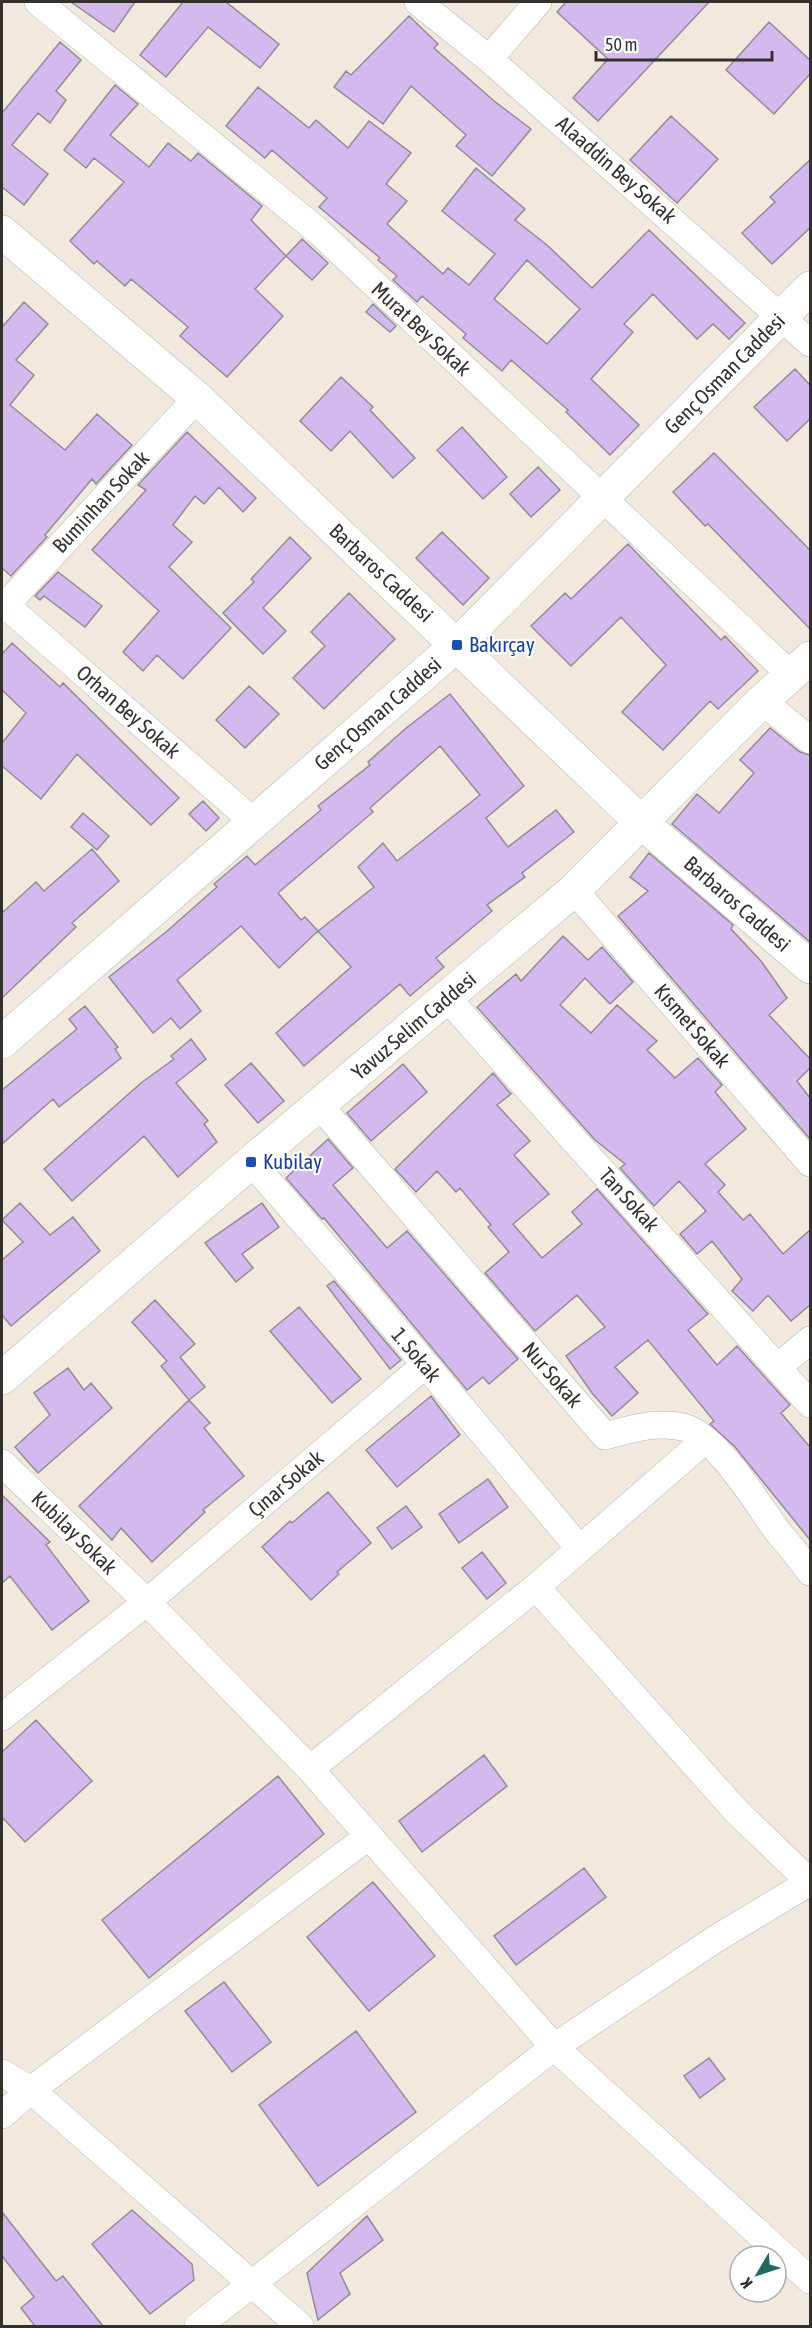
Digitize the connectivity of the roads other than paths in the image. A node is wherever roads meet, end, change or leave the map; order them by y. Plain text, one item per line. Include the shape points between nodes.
1 (38, 2) edge
2 (418, 2) edge
3 (538, 2) edge
4 (489, 59) junction
5 (2, 232) edge
6 (810, 288) edge
7 (783, 316) junction
8 (810, 343) edge
9 (197, 398) junction
10 (602, 499) junction
11 (3, 605) edge
12 (457, 645) junction
13 (800, 666) edge
14 (762, 701) junction
15 (810, 740) edge
16 (254, 822) junction
17 (641, 822) junction
18 (574, 890) junction
19 (810, 967) edge
20 (447, 998) junction
21 (2, 1042) edge
22 (320, 1106) junction
23 (251, 1162) junction
24 (810, 1163) edge
25 (810, 1340) edge
26 (425, 1365) junction
27 (779, 1366) junction
28 (2, 1378) edge
29 (810, 1404) edge
30 (705, 1440) junction
31 (2, 1463) edge
32 (580, 1549) junction
33 (810, 1572) edge
34 (536, 1587) junction
35 (147, 1602) junction
36 (2, 1717) edge
37 (310, 1769) junction
38 (369, 1836) junction
39 (810, 1882) edge
40 (554, 2047) junction
41 (2, 2073) edge
42 (31, 2090) junction
43 (2, 2115) edge
44 (810, 2280) edge
45 (250, 2284) junction
46 (198, 2326) edge
47 (300, 2326) edge

1 - 10 street, Murat Bey Sokak via 319,232
2 - 4 street, Alaaddin Bey Sokak
3 - 4 street
4 - 7 street, Alaaddin Bey Sokak
5 - 9 street, Barbaros Caddesi
6 - 7 street, Genç Osman Caddesi
7 - 8 street, Alaaddin Bey Sokak
7 - 10 street, Genç Osman Caddesi
9 - 11 street, Buminhan Sokak
9 - 12 street, Barbaros Caddesi
10 - 12 street, Genç Osman Caddesi
10 - 13 street, Murat Bey Sokak
11 - 16 street, Orhan Bey Sokak
12 - 16 street, Genç Osman Caddesi
12 - 17 street, Barbaros Caddesi
13 - 14 street, Yavuz Selim Caddesi
14 - 15 street
14 - 17 street, Yavuz Selim Caddesi
16 - 21 street, Genç Osman Caddesi
17 - 18 street, Yavuz Selim Caddesi
17 - 19 street, Barbaros Caddesi
18 - 20 street, Yavuz Selim Caddesi
18 - 24 street, Kısmet Sokak
20 - 22 street, Yavuz Selim Caddesi
20 - 27 street, Tan Sokak
22 - 23 street, Yavuz Selim Caddesi
22 - 30 street, Nur Sokak via 605,1436 652,1424 684,1428
23 - 26 street, 1. Sokak
23 - 28 street, Yavuz Selim Caddesi
25 - 27 street
26 - 32 street, 1. Sokak
26 - 35 street, Çınar Sokak
27 - 29 street, Tan Sokak
30 - 32 street
30 - 33 street, Nur Sokak via 747,1486
31 - 35 street, Kubilay Sokak
32 - 34 street
34 - 37 street
34 - 39 street via 738,1813
35 - 36 street, Çınar Sokak
35 - 37 street, Kubilay Sokak
37 - 38 street, Kubilay Sokak
38 - 40 street, Kubilay Sokak
38 - 42 street
39 - 40 street
40 - 44 street, Kubilay Sokak
40 - 45 street
41 - 42 street
42 - 43 street
42 - 45 street
45 - 46 street
45 - 47 street

